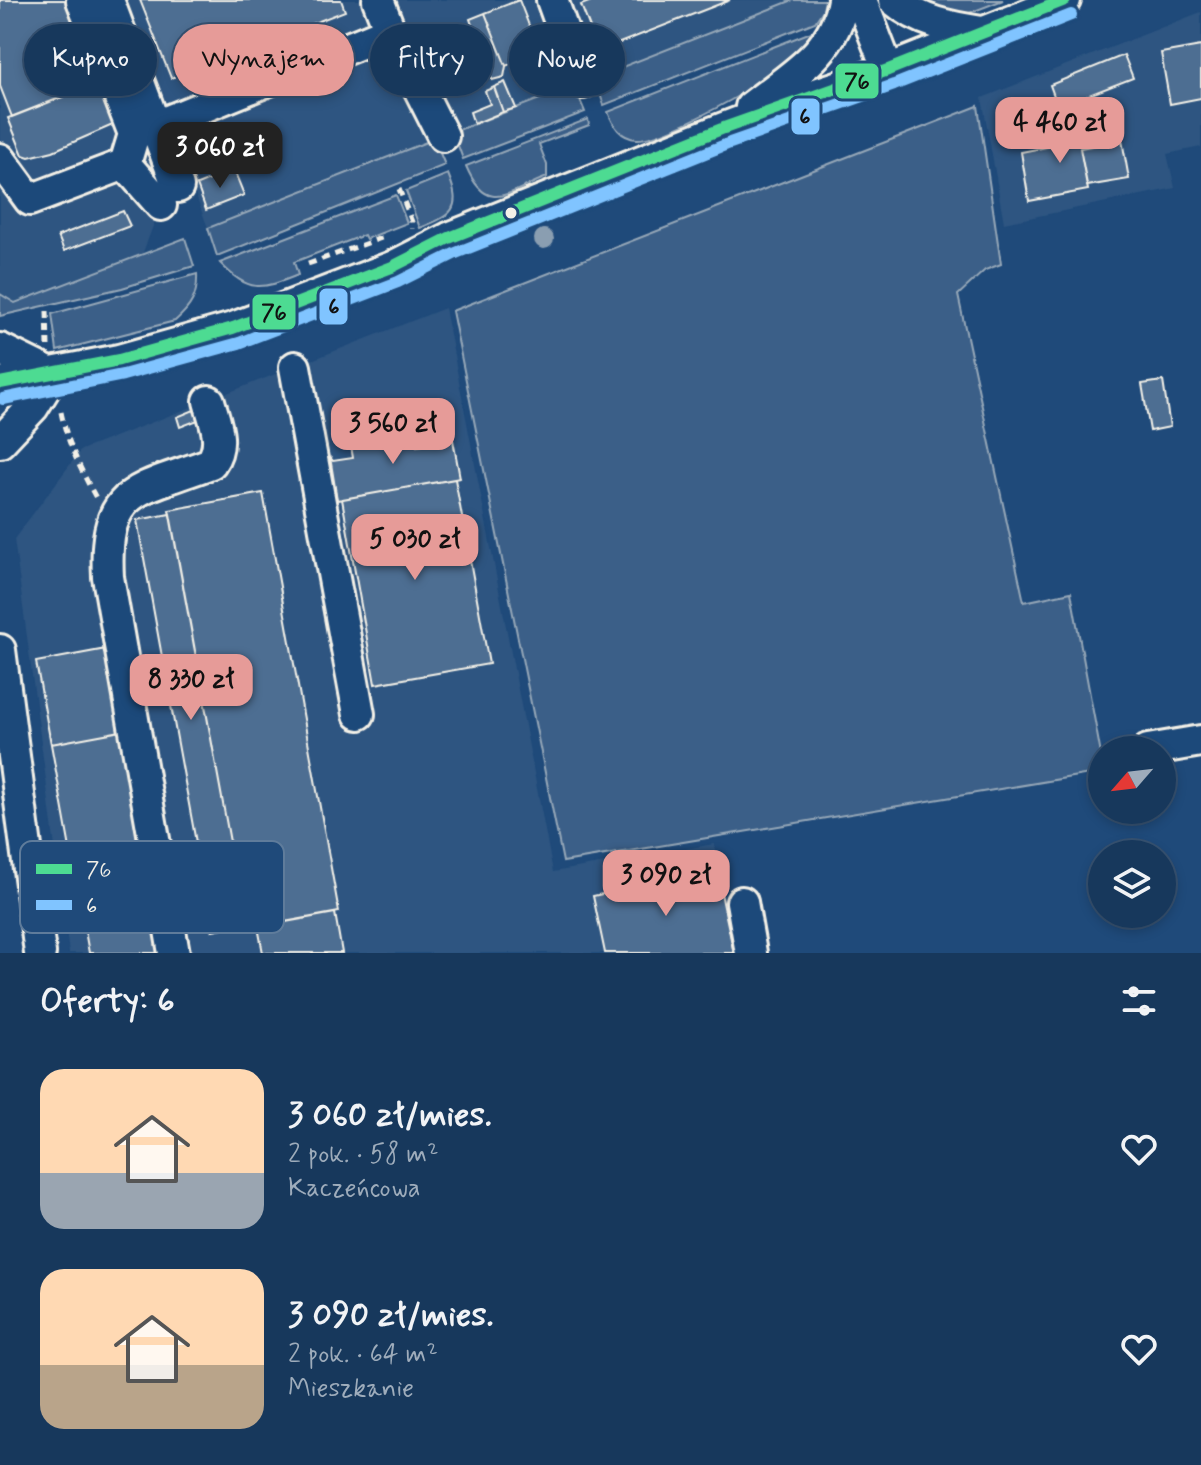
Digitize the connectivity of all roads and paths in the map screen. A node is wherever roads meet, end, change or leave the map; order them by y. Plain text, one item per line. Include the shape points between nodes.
1 (82, 0) edge
2 (108, 0) edge
3 (378, 0) edge
4 (552, 0) edge
5 (843, 0) edge
6 (861, 0) edge
7 (894, 0) edge
8 (1065, 0) edge
9 (387, 24) edge
10 (561, 24) edge
11 (982, 32) junction
12 (370, 39) edge
13 (888, 70) junction
14 (423, 96) edge
15 (156, 126) junction
16 (724, 128) junction
17 (443, 136) dead end
18 (0, 159) edge
19 (125, 164) junction
20 (399, 189) dead end
21 (412, 231) dead end
22 (396, 232) dead end
23 (308, 264) dead end
24 (47, 311) dead end
25 (0, 349) edge
26 (51, 364) junction
27 (295, 367) dead end
28 (0, 383) edge
29 (209, 401) dead end
30 (61, 411) dead end
31 (0, 442) edge
32 (112, 521) junction
33 (0, 650) edge
34 (359, 714) dead end
35 (1201, 741) edge
36 (1176, 745) edge
37 (25, 841) edge
38 (154, 841) edge
39 (742, 902) dead end
40 (37, 933) edge
41 (170, 933) edge
42 (40, 953) edge
43 (174, 953) edge
44 (751, 953) edge

1 - 19 street via 134,134
2 - 15 street
3 - 9 street
4 - 10 street
5 - 16 street via 832,36 821,51
6 - 13 street
7 - 11 street via 929,21
8 - 11 street
11 - 13 street
12 - 15 street
13 - 16 street
14 - 17 street
15 - 19 street via 169,196
16 - 26 street via 271,314 192,341
18 - 19 street via 30,200
20 - 21 path
22 - 23 path
24 - 26 path
25 - 26 street
26 - 28 street
26 - 31 street via 33,407
27 - 34 street
29 - 32 street via 220,442 211,463 135,492 117,508
30 - 32 path via 76,458
32 - 38 street via 108,577
33 - 37 street
35 - 36 street
39 - 44 street
40 - 42 street
41 - 43 street

